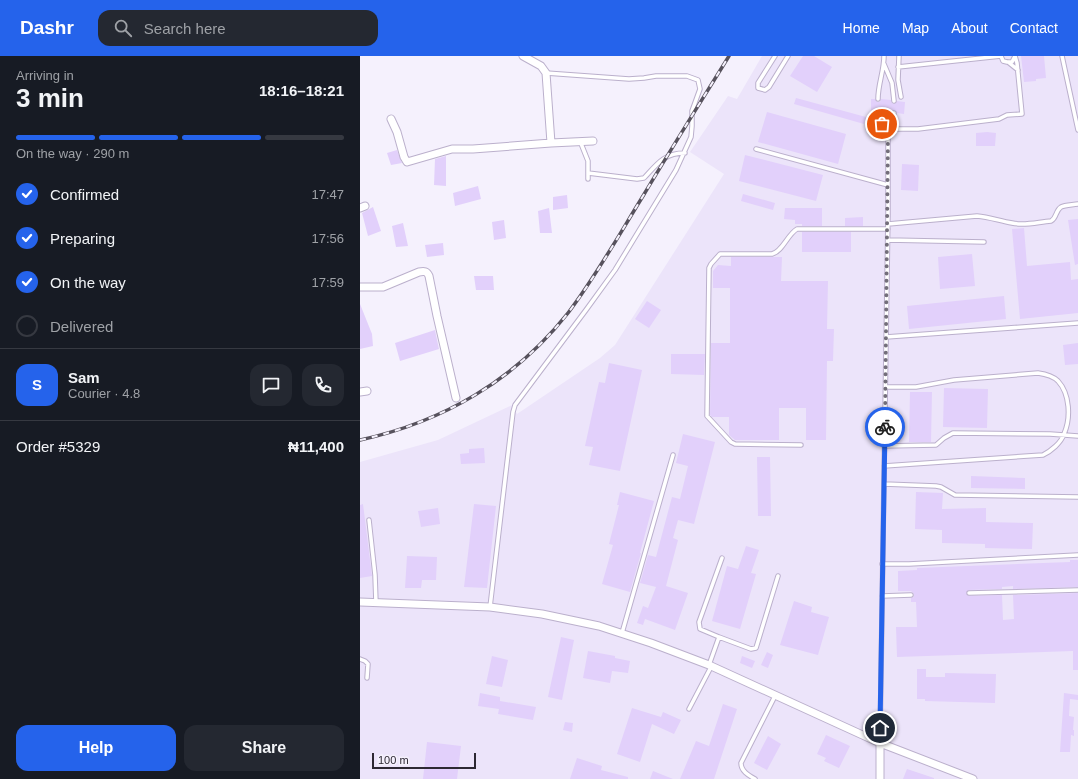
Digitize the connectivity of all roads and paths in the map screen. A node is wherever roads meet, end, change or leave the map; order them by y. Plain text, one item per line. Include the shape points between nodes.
1 (523, 56) edge
2 (775, 56) edge
3 (788, 56) edge
4 (884, 56) edge
5 (899, 56) edge
6 (1001, 56) edge
7 (1015, 56) edge
8 (1062, 56) edge
9 (1008, 62) junction
10 (884, 64) junction
11 (898, 67) junction
12 (1018, 70) junction
13 (546, 73) junction
14 (901, 97) dead end
15 (878, 99) dead end
16 (894, 101) dead end
17 (878, 111) dead end
18 (894, 113) dead end
19 (391, 119) dead end
20 (890, 128) junction
21 (872, 129) dead end
22 (884, 129) junction
23 (1078, 130) edge
24 (888, 134) junction
25 (593, 141) dead end
26 (580, 142) junction
27 (551, 143) junction
28 (756, 149) dead end
29 (685, 152) junction
30 (588, 173) junction
31 (588, 178) dead end
32 (888, 185) junction
33 (1078, 204) edge
34 (888, 224) junction
35 (888, 229) junction
36 (888, 240) junction
37 (984, 242) dead end
38 (360, 287) edge
39 (1078, 323) edge
40 (886, 337) junction
41 (886, 387) junction
42 (456, 398) dead end
43 (1064, 435) junction
44 (1078, 436) edge
45 (801, 445) dead end
46 (884, 446) junction
47 (673, 455) dead end
48 (884, 466) junction
49 (884, 484) junction
50 (1078, 497) edge
51 (369, 520) dead end
52 (1078, 555) edge
53 (722, 558) dead end
54 (882, 564) junction
55 (778, 576) dead end
56 (1078, 590) edge
57 (969, 593) dead end
58 (911, 595) dead end
59 (882, 596) junction
60 (360, 602) edge
61 (376, 602) junction
62 (490, 607) junction
63 (622, 632) junction
64 (719, 638) junction
65 (360, 659) edge
66 (710, 666) junction
67 (367, 678) dead end
68 (775, 696) junction
69 (689, 709) dead end
70 (880, 743) junction
71 (755, 779) edge
72 (880, 779) edge
73 (973, 779) edge

1 - 13 street via 541,66
2 - 3 lane via 758,83 758,88 762,90 769,87
4 - 10 lane
5 - 11 lane
6 - 9 lane
6 - 11 lane
7 - 9 lane via 1014,60
7 - 12 lane
8 - 23 lane
9 - 12 lane
10 - 15 lane
10 - 16 lane via 892,83
11 - 14 lane
12 - 20 lane via 1022,114 918,129
13 - 27 street
13 - 29 lane via 629,79 656,76 695,78 700,89 692,111 691,137
17 - 22 lane
18 - 20 lane
19 - 27 street via 407,162 452,149
20 - 22 lane
20 - 24 lane
21 - 22 lane
22 - 24 lane
24 - 32 lane
25 - 26 street
26 - 27 street
26 - 30 lane via 588,161
28 - 32 lane
29 - 30 lane via 676,153 658,162 644,178
29 - 62 lane via 615,270 515,405
30 - 31 lane
32 - 34 lane
33 - 34 lane via 1061,207 1050,221 1024,224 977,216
34 - 35 lane
35 - 36 lane
35 - 45 lane via 797,229 776,253 720,254 710,264 707,416 735,444
36 - 37 lane
36 - 40 lane
38 - 42 street via 383,287 419,272 427,272
39 - 40 lane
40 - 41 lane
41 - 43 lane via 916,387 1013,374 1046,374 1058,381 1064,391 1068,423
41 - 46 lane
43 - 44 lane
43 - 46 lane via 953,433 936,445
43 - 48 lane via 1053,449 1043,456
46 - 48 lane
47 - 63 lane
48 - 49 lane
49 - 50 lane via 936,486 955,495
49 - 54 lane
51 - 61 lane via 376,575
52 - 54 lane
53 - 64 lane via 699,622 700,629
54 - 59 lane
55 - 64 lane via 756,648 751,649
56 - 57 lane
58 - 59 lane
59 - 70 lane
60 - 61 street
61 - 62 street
62 - 63 street via 576,620
63 - 66 street
64 - 66 lane
65 - 67 lane via 368,664
66 - 68 street
66 - 69 lane
68 - 70 street
68 - 71 lane via 741,763 744,771
70 - 72 street
70 - 73 street

